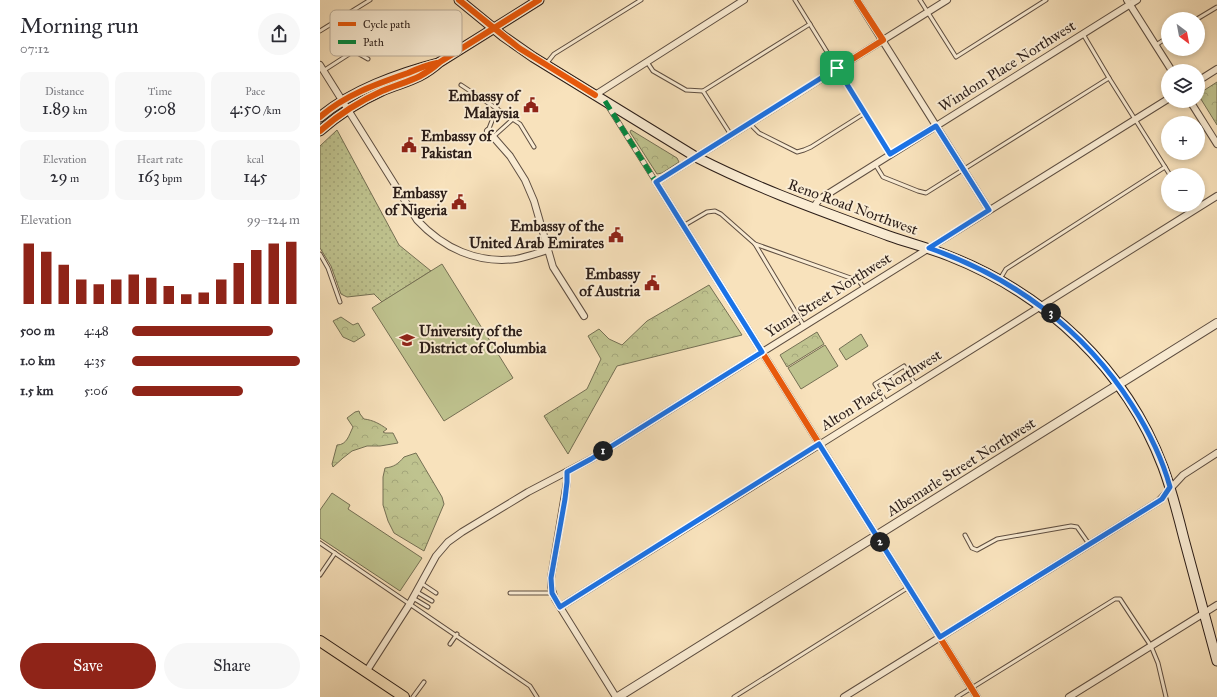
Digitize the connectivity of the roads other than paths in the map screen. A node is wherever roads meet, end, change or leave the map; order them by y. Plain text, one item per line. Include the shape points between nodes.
1 (370, 0) edge
2 (460, 0) edge
3 (539, 0) edge
4 (641, 0) edge
5 (744, 0) edge
6 (795, 0) edge
7 (858, 0) edge
8 (920, 0) edge
9 (947, 0) edge
10 (1046, 0) edge
11 (1137, 0) edge
12 (1129, 2) edge
13 (1217, 7) edge
14 (354, 10) edge
15 (928, 12) junction
16 (1205, 15) edge
17 (810, 24) junction
18 (330, 25) edge
19 (494, 28) junction
20 (320, 31) edge
21 (1083, 34) junction
22 (883, 40) junction
23 (1161, 42) edge
24 (1156, 45) junction
25 (462, 48) edge
26 (345, 56) edge
27 (363, 56) edge
28 (450, 56) edge
29 (368, 59) dead end
30 (440, 62) junction
31 (647, 62) junction
32 (1168, 64) edge
33 (545, 65) junction
34 (322, 68) edge
35 (837, 68) junction
36 (1217, 69) edge
37 (1205, 77) edge
38 (1109, 78) junction
39 (461, 85) dead end
40 (703, 91) junction
41 (594, 94) junction
42 (342, 101) junction
43 (605, 101) junction
44 (1161, 104) edge
45 (497, 108) junction
46 (1195, 108) edge
47 (348, 110) junction
48 (865, 113) junction
49 (320, 117) edge
50 (513, 119) junction
51 (1136, 120) junction
52 (750, 123) junction
53 (936, 126) junction
54 (320, 131) edge
55 (488, 131) joint
56 (731, 135) junction
57 (493, 137) junction
58 (1216, 140) edge
59 (534, 147) dead end
60 (890, 154) junction
61 (696, 157) junction
62 (875, 164) junction
63 (1165, 167) joint
64 (963, 169) junction
65 (656, 182) junction
66 (1217, 196) edge
67 (1205, 204) edge
68 (813, 208) junction
69 (989, 210) junction
70 (1192, 212) edge
71 (683, 226) junction
72 (755, 244) junction
73 (929, 248) junction
74 (548, 250) junction
75 (320, 254) edge
76 (1000, 279) junction
77 (864, 288) junction
78 (340, 302) dead end
79 (1040, 306) junction
80 (584, 316) dead end
81 (1217, 323) edge
82 (804, 326) junction
83 (762, 352) junction
84 (915, 384) junction
85 (1118, 385) junction
86 (886, 402) junction
87 (819, 444) junction
88 (1216, 456) edge
89 (567, 472) junction
90 (1170, 487) junction
91 (965, 535) dead end
92 (877, 536) junction
93 (320, 543) edge
94 (1089, 544) junction
95 (335, 554) junction
96 (320, 575) edge
97 (422, 583) junction
98 (909, 587) junction
99 (417, 592) junction
100 (436, 593) dead end
101 (510, 593) dead end
102 (552, 593) junction
103 (413, 598) junction
104 (432, 601) dead end
105 (409, 605) junction
106 (1217, 605) edge
107 (560, 607) junction
108 (428, 608) dead end
109 (1204, 613) junction
110 (456, 635) junction
111 (940, 637) junction
112 (320, 641) edge
113 (450, 644) dead end
114 (1151, 646) junction
115 (1217, 661) edge
116 (366, 672) junction
117 (424, 682) dead end
118 (972, 688) junction
119 (404, 697) edge
120 (413, 697) edge
121 (537, 697) edge
122 (617, 697) edge
123 (734, 697) edge
124 (844, 697) edge
125 (957, 697) edge
126 (977, 697) edge
127 (1069, 697) edge
128 (1166, 697) edge

1 - 14 lane
2 - 19 main road, Reno Road Northwest
3 - 19 main road
4 - 33 lane via 554,54
5 - 31 street
6 - 17 lane
7 - 22 street
8 - 15 lane
9 - 15 street
10 - 15 lane via 956,57
11 - 12 street, Windom Place Northwest
12 - 21 street, Windom Place Northwest
12 - 24 street
13 - 16 lane
15 - 22 street
17 - 35 lane
17 - 40 lane
18 - 20 lane
19 - 25 main road
19 - 33 main road, Reno Road Northwest
21 - 38 lane
21 - 53 street, Windom Place Northwest
22 - 35 street
22 - 53 street
23 - 24 lane
24 - 32 street
26 - 34 lane
27 - 29 lane
28 - 30 main road
30 - 42 main road via 381,82
30 - 47 main road via 415,80 383,91
31 - 40 lane via 653,71 686,90
31 - 41 street
33 - 41 main road, Reno Road Northwest
34 - 42 street
35 - 48 lane
35 - 52 street
36 - 37 street
38 - 51 lane
38 - 64 lane
39 - 45 lane
40 - 56 lane
41 - 43 main road, Reno Road Northwest
42 - 47 street
42 - 49 main road
43 - 61 main road, Reno Road Northwest
43 - 65 street
44 - 51 street, Yuma Street Northwest
45 - 50 lane
45 - 55 lane
46 - 58 street
47 - 54 main road
47 - 74 street via 417,220 440,241 466,255 491,260 517,258
48 - 52 lane via 811,147 797,152 759,134
48 - 60 lane
50 - 57 lane
50 - 59 lane via 520,124
51 - 63 lane
51 - 69 street, Yuma Street Northwest
52 - 56 street
53 - 60 street, Windom Place Northwest
53 - 64 street
55 - 57 street
56 - 61 street
57 - 74 street via 513,160 525,180
60 - 62 street, Windom Place Northwest
61 - 65 street
61 - 68 main road, Reno Road Northwest via 740,179
62 - 64 lane via 884,177 926,192
62 - 68 street, Windom Place Northwest via 823,197
63 - 76 lane via 1006,269
64 - 69 street
65 - 71 street
66 - 67 street, Alton Place Northwest
68 - 73 main road, Reno Road Northwest
69 - 73 street, Yuma Street Northwest
70 - 79 street, Alton Place Northwest
71 - 72 lane via 707,212 715,211
71 - 83 street
72 - 77 lane via 859,280
72 - 82 lane
73 - 76 main road, Reno Road Northwest
73 - 77 street, Yuma Street Northwest
74 - 80 street via 553,267
75 - 78 lane
76 - 79 main road, Reno Road Northwest
77 - 82 street, Yuma Street Northwest
79 - 84 street, Alton Place Northwest
79 - 85 main road, Reno Road Northwest via 1084,344
81 - 85 street, Albemarle Street Northwest
82 - 83 street, Yuma Street Northwest
83 - 87 street
83 - 89 street, Yuma Street Northwest
84 - 86 street, Alton Place Northwest
84 - 86 lane via 904,366 875,384
85 - 90 main road, Reno Road Northwest via 1151,438
85 - 92 street, Albemarle Street Northwest
86 - 87 street, Alton Place Northwest
87 - 92 street
87 - 107 street, Alton Place Northwest
88 - 90 street via 1183,475
89 - 97 street, Yuma Street Northwest via 518,497 454,537 440,550
89 - 102 street via 565,499 551,578
90 - 94 street via 1162,499
90 - 109 main road, Reno Road Northwest
91 - 94 lane via 972,548 977,550 997,539 1071,526 1077,527
92 - 98 street
92 - 122 street, Albemarle Street Northwest
93 - 95 lane
94 - 111 street
95 - 96 lane
95 - 105 lane
97 - 99 street, Yuma Street Northwest
97 - 100 lane
98 - 111 street
98 - 123 lane
99 - 103 street, Yuma Street Northwest
99 - 104 lane
101 - 102 lane
102 - 107 street
103 - 105 street, Yuma Street Northwest
103 - 108 lane
105 - 110 lane
105 - 116 street, Yuma Street Northwest
106 - 109 street
107 - 122 street
109 - 114 street
109 - 115 main road, Reno Road Northwest
110 - 113 lane
110 - 121 lane via 530,686
111 - 118 street
111 - 124 street
112 - 116 main road
114 - 118 lane via 1120,599 1115,599
114 - 127 street
114 - 128 lane
116 - 119 main road
117 - 120 lane
118 - 125 lane
118 - 126 street

